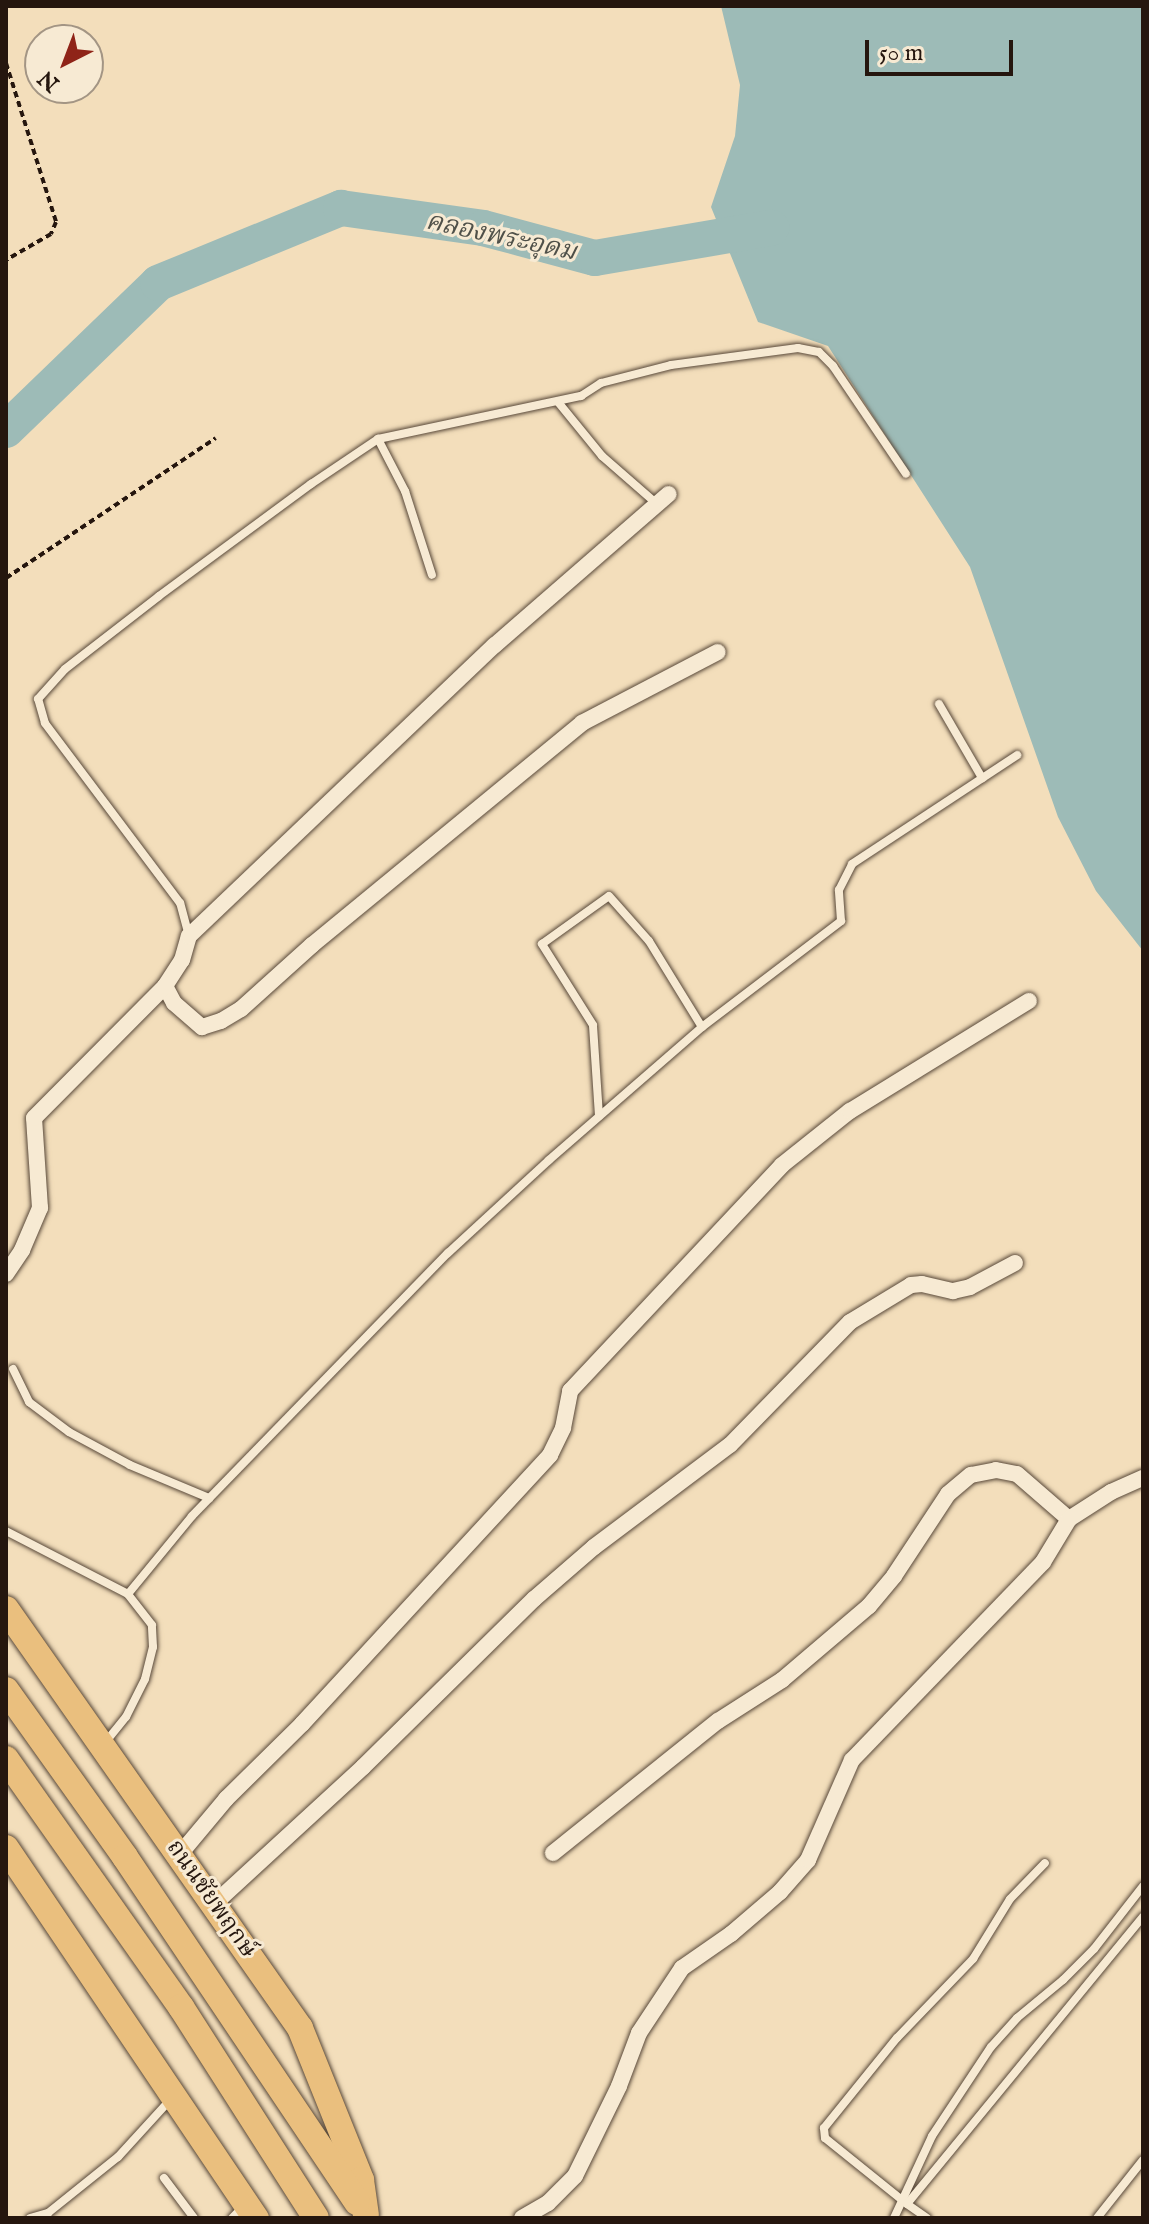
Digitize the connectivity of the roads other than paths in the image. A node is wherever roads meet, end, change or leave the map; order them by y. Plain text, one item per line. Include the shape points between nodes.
1 (558, 402) junction
2 (378, 439) junction
3 (906, 474) dead end
4 (663, 500) joint
5 (432, 575) dead end
6 (718, 652) dead end
7 (939, 704) dead end
8 (1017, 755) dead end
9 (982, 778) junction
10 (189, 936) junction
11 (165, 986) junction
12 (1029, 1001) dead end
13 (702, 1027) junction
14 (599, 1116) junction
15 (1015, 1263) dead end
16 (6, 1274) edge
17 (13, 1369) dead end
18 (1143, 1478) edge
19 (209, 1498) junction
20 (1069, 1519) junction
21 (6, 1531) edge
22 (128, 1594) junction
23 (6, 1609) edge
24 (6, 1690) edge
25 (103, 1744) junction
26 (6, 1759) edge
27 (6, 1848) edge
28 (553, 1853) dead end
29 (180, 1854) junction
30 (1045, 1863) dead end
31 (1143, 1886) edge
32 (214, 1904) junction
33 (1143, 1917) edge
34 (174, 2096) junction
35 (1143, 2160) edge
36 (164, 2178) dead end
37 (904, 2201) junction
38 (245, 2213) edge
39 (367, 2216) edge
40 (30, 2218) edge
41 (194, 2218) edge
42 (316, 2218) edge
43 (522, 2218) edge
44 (894, 2218) edge
45 (927, 2218) edge
46 (1097, 2218) edge

1 - 2 lane
1 - 3 lane via 601,383 671,365 815,350 833,366
1 - 4 lane via 602,456
2 - 5 lane via 405,491
2 - 10 lane via 159,596 65,669 38,699 45,723 180,903
4 - 10 street via 495,645
6 - 11 street via 582,723 241,1009 202,1027 174,1003
7 - 9 lane
8 - 9 lane
9 - 13 lane via 852,864 839,890 841,921
10 - 11 street via 182,960
11 - 16 street via 34,1118 40,1208
12 - 29 street via 850,1111 782,1165 570,1391 563,1428 550,1455
13 - 14 lane
13 - 14 lane via 649,941 609,896 542,944 593,1025
14 - 19 lane via 448,1253
15 - 32 street via 953,1291 911,1285 850,1322 730,1445 534,1599
17 - 19 lane via 29,1402 69,1432
18 - 20 street
19 - 22 lane
20 - 28 street via 1017,1474 996,1470 971,1475 948,1494 869,1606 782,1680 718,1721
20 - 43 street via 1043,1562 852,1760 808,1860 780,1892 682,1968 639,2033 575,2176 548,2203
21 - 22 lane
22 - 25 lane via 152,1625 153,1647 145,1679
23 - 25 main road, ถนนชัยพฤกษ์
24 - 39 main road, ถนนชัยพฤกษ์
25 - 29 main road, ถนนชัยพฤกษ์
26 - 42 main road via 181,2007
27 - 34 main road
29 - 32 main road, ถนนชัยพฤกษ์
30 - 37 lane via 1010,1899 973,1959 897,2038 824,2128 825,2138
31 - 37 lane via 1094,1949 991,2047 932,2136
32 - 39 main road, ถนนชัยพฤกษ์ via 300,2028 361,2180
33 - 37 lane via 917,2196
34 - 38 main road
34 - 40 lane via 118,2157 48,2213
35 - 46 lane
36 - 41 lane
37 - 44 lane
37 - 45 lane

